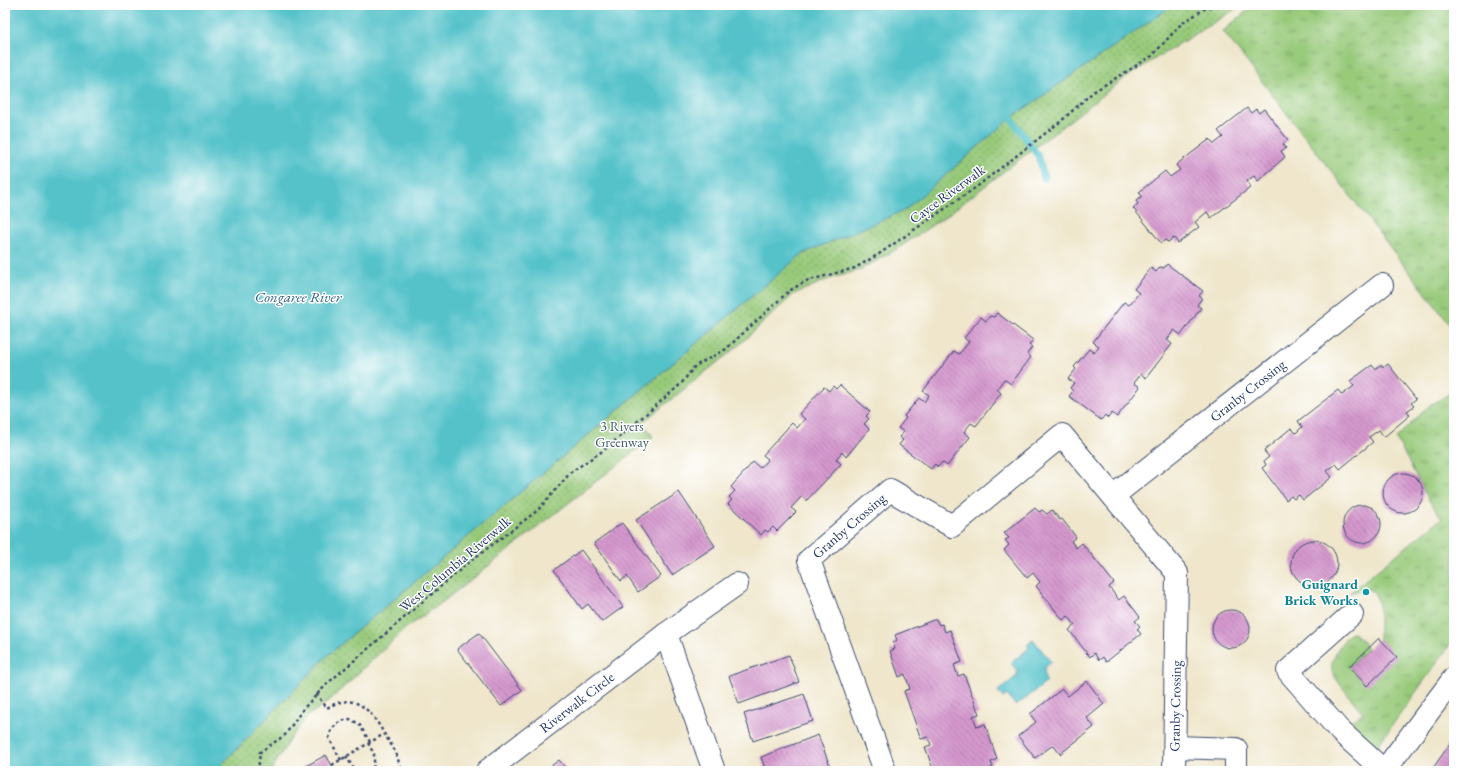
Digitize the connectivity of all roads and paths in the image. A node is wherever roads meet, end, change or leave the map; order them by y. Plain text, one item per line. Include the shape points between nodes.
1 (1217, 5) edge
2 (1382, 285) dead end
3 (681, 384) joint
4 (1113, 496) junction
5 (737, 584) dead end
6 (1352, 614) dead end
7 (666, 634) junction
8 (1454, 678) edge
9 (316, 694) junction
10 (384, 734) junction
11 (369, 743) junction
12 (1175, 747) junction
13 (346, 756) junction
14 (341, 760) junction
15 (332, 765) dead end
16 (258, 771) edge
17 (355, 771) edge
18 (368, 771) edge
19 (401, 771) edge
20 (487, 771) edge
21 (714, 771) edge
22 (885, 771) edge
23 (1174, 771) edge
24 (1236, 771) edge
25 (1384, 771) edge

1 - 3 path, Cayce Riverwalk via 1206,8 1181,24 1152,56 1094,92 1060,122 975,188 879,254 855,268 796,286 733,342 695,366
2 - 4 street, Granby Crossing
3 - 9 path, West Columbia Riverwalk via 604,450 571,472 538,510 468,563
4 - 12 street, Granby Crossing via 1177,573
4 - 22 street, Granby Crossing via 1062,435 952,526 890,490 808,560
5 - 7 street, Riverwalk Circle
6 - 25 street via 1288,671 1340,731
7 - 20 street, Riverwalk Circle
7 - 21 street
8 - 25 street
9 - 10 path via 327,708 346,702 354,702 364,707 372,714
9 - 16 path, West Columbia Riverwalk via 303,708 286,735 260,752
10 - 11 path
10 - 19 path via 397,756
11 - 13 path
11 - 14 path via 359,724 350,719 342,721 334,727 329,738
11 - 18 path via 375,758 374,766
12 - 23 street, Granby Crossing
12 - 24 street via 1236,750
13 - 14 path
13 - 17 path
14 - 15 path

